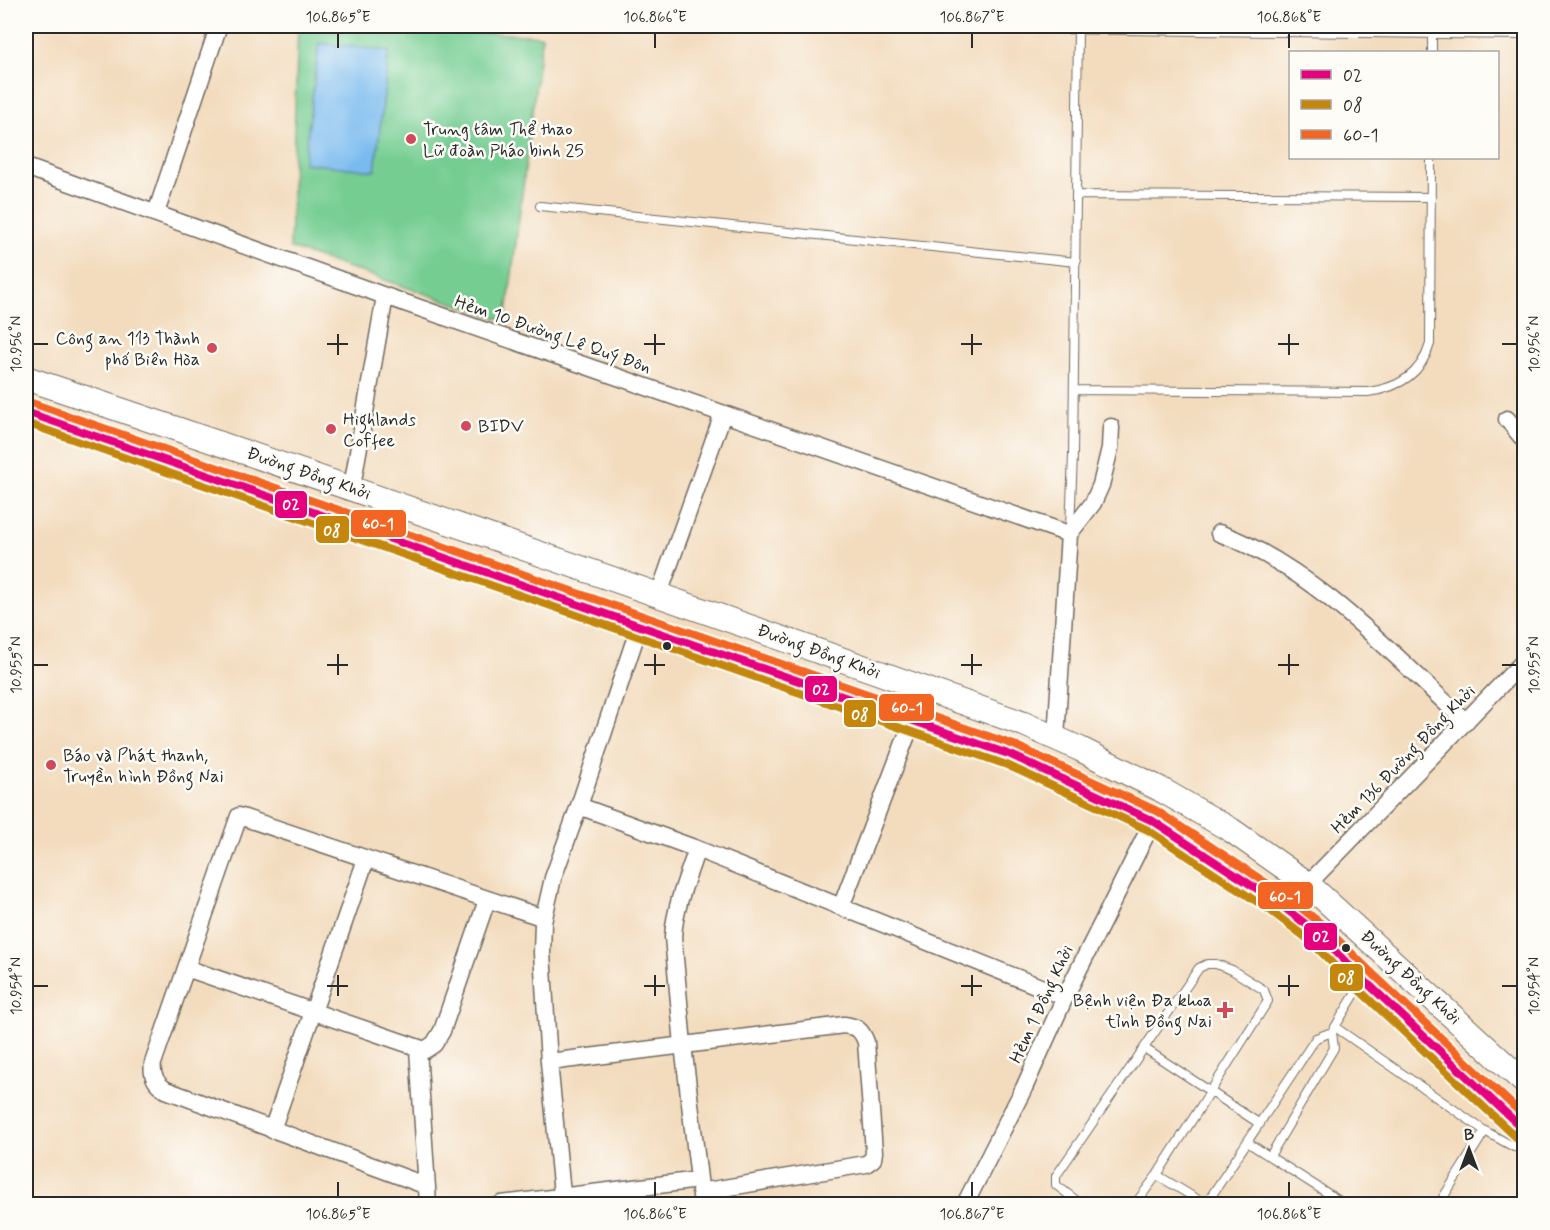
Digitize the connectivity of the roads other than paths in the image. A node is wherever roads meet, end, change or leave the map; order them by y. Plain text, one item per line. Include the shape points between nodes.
1 (801, 26) edge
2 (218, 27) dead end
3 (1078, 27) edge
4 (1432, 30) edge
5 (1524, 35) edge
6 (1432, 51) edge
7 (1431, 159) edge
8 (26, 167) edge
9 (1076, 195) junction
10 (1431, 196) junction
11 (540, 206) dead end
12 (156, 213) junction
13 (1076, 262) junction
14 (385, 296) junction
15 (26, 378) edge
16 (1074, 390) junction
17 (26, 412) edge
18 (723, 414) junction
19 (1507, 419) dead end
20 (1111, 428) dead end
21 (1524, 440) edge
22 (352, 488) junction
23 (1219, 533) dead end
24 (1070, 534) junction
25 (513, 543) junction
26 (501, 579) junction
27 (659, 594) junction
28 (639, 627) junction
29 (1524, 661) edge
30 (912, 722) junction
31 (1466, 722) junction
32 (1056, 738) junction
33 (1045, 770) junction
34 (579, 806) junction
35 (1153, 821) junction
36 (697, 849) junction
37 (366, 859) junction
38 (1308, 884) junction
39 (487, 900) junction
40 (841, 907) junction
41 (544, 918) junction
42 (186, 968) junction
43 (1364, 980) junction
44 (1065, 997) junction
45 (313, 1012) junction
46 (1334, 1030) junction
47 (683, 1045) junction
48 (1144, 1047) junction
49 (418, 1049) junction
50 (549, 1062) junction
51 (1524, 1082) edge
52 (1212, 1090) junction
53 (1260, 1124) junction
54 (272, 1130) junction
55 (1524, 1130) edge
56 (1485, 1131) junction
57 (1247, 1142) junction
58 (1524, 1148) edge
59 (1270, 1156) junction
60 (1157, 1174) junction
61 (427, 1186) junction
62 (700, 1192) edge
63 (563, 1201) edge
64 (428, 1204) edge
65 (501, 1204) edge
66 (965, 1204) edge
67 (1082, 1204) edge
68 (1135, 1204) edge
69 (1206, 1204) edge
70 (1341, 1204) edge
71 (1439, 1204) edge

1 - 3 lane
2 - 12 street
3 - 4 lane
3 - 9 lane
4 - 5 lane
4 - 6 lane
7 - 10 lane
8 - 12 street, Hẻm 10 Đường Lê Quý Đôn
9 - 10 lane
9 - 13 lane
10 - 16 lane via 1430,344 1421,365 1405,381 1368,392
11 - 13 lane
12 - 14 street, Hẻm 10 Đường Lê Quý Đôn
13 - 16 lane
14 - 18 street, Hẻm 10 Đường Lê Quý Đôn
14 - 22 street
15 - 22 main road, Đường Đồng Khởi
16 - 24 lane
17 - 26 main road, Đường Đồng Khởi
18 - 24 street, Hẻm 10 Đường Lê Quý Đôn
18 - 27 street
19 - 21 street
20 - 24 street via 1101,485
22 - 25 main road, Đường Đồng Khởi
23 - 31 street via 1243,541 1293,572 1355,619
24 - 32 street
25 - 26 main road
25 - 27 main road, Đường Đồng Khởi
26 - 28 main road, Đường Đồng Khởi
27 - 32 main road, Đường Đồng Khởi
28 - 30 main road, Đường Đồng Khởi
28 - 34 street
29 - 31 street, Hẻm 136 Đường Đồng Khởi
30 - 33 main road, Đường Đồng Khởi
30 - 40 street
31 - 38 street, Hẻm 136 Đường Đồng Khởi
32 - 33 main road
32 - 38 main road, Đường Đồng Khởi via 1231,830
33 - 35 main road, Đường Đồng Khởi
34 - 36 street
34 - 41 street via 553,878
35 - 43 main road, Đường Đồng Khởi via 1277,902 1316,932
35 - 44 street, Hẻm 1 Đồng Khởi
36 - 40 street
36 - 47 street via 674,919
37 - 39 street
37 - 42 street via 239,816
37 - 45 street
38 - 51 main road, Đường Đồng Khởi
39 - 41 street
39 - 49 street via 442,1031 431,1047
40 - 44 street
41 - 50 street via 542,953
42 - 45 street
42 - 54 street via 153,1063 154,1080 166,1090
43 - 46 lane
43 - 55 main road, Đường Đồng Khởi
44 - 66 street, Hẻm 1 Đồng Khởi
45 - 49 street
45 - 54 street
46 - 53 lane via 1316,1038
46 - 56 lane
46 - 59 lane via 1334,1048
47 - 50 street
47 - 62 street
47 - 62 street via 844,1025 862,1031 866,1042 873,1160
48 - 52 lane
48 - 52 lane via 1199,968 1207,964 1232,970 1264,990 1268,996 1264,1010
48 - 67 lane via 1056,1176 1056,1185
49 - 61 street
50 - 63 street
52 - 53 lane
52 - 60 lane
53 - 57 lane
54 - 61 street
56 - 58 lane via 1514,1147
56 - 71 lane
57 - 59 lane
57 - 69 lane
59 - 70 lane
60 - 68 lane
60 - 69 lane
61 - 64 street
62 - 63 street
63 - 65 street

